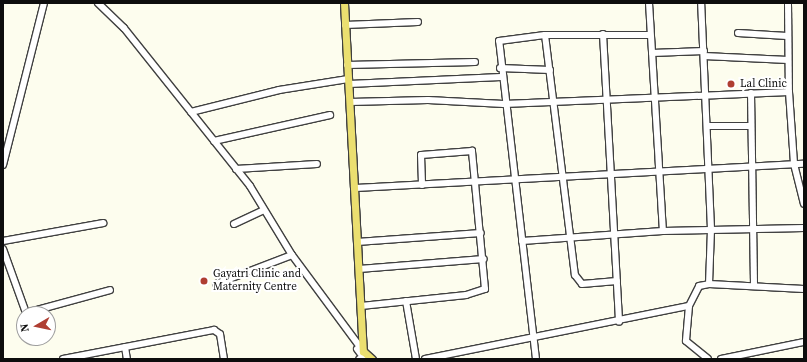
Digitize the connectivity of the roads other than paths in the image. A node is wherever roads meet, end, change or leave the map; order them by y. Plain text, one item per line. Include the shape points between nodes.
1 (44, 3) edge
2 (98, 3) edge
3 (344, 3) edge
4 (649, 3) edge
5 (701, 3) edge
6 (788, 3) edge
7 (418, 22) dead end
8 (345, 25) junction
9 (738, 33) dead end
10 (603, 34) junction
11 (545, 35) junction
12 (650, 35) junction
13 (787, 36) junction
14 (652, 53) junction
15 (704, 54) junction
16 (788, 60) junction
17 (475, 62) dead end
18 (348, 65) junction
19 (500, 68) junction
20 (550, 70) junction
21 (501, 77) junction
22 (348, 82) junction
23 (789, 92) junction
24 (751, 93) junction
25 (706, 94) junction
26 (655, 97) junction
27 (606, 99) junction
28 (350, 102) junction
29 (554, 102) junction
30 (504, 104) junction
31 (191, 112) junction
32 (330, 115) dead end
33 (708, 126) junction
34 (751, 126) junction
35 (214, 141) junction
36 (317, 164) dead end
37 (794, 164) junction
38 (804, 164) edge
39 (3, 165) edge
40 (751, 166) junction
41 (709, 168) junction
42 (236, 169) junction
43 (658, 171) junction
44 (609, 172) junction
45 (564, 176) junction
46 (514, 178) junction
47 (477, 183) junction
48 (422, 185) junction
49 (354, 188) junction
50 (804, 204) edge
51 (264, 210) junction
52 (103, 223) dead end
53 (234, 224) dead end
54 (753, 228) junction
55 (804, 228) edge
56 (711, 229) junction
57 (663, 231) junction
58 (614, 233) junction
59 (481, 234) junction
60 (570, 238) junction
61 (3, 241) edge
62 (522, 241) junction
63 (357, 242) junction
64 (3, 249) edge
65 (292, 255) junction
66 (484, 259) junction
67 (359, 269) junction
68 (617, 281) junction
69 (216, 284) dead end
70 (709, 284) junction
71 (754, 286) junction
72 (804, 289) edge
73 (110, 290) dead end
74 (406, 301) junction
75 (361, 306) junction
76 (689, 306) junction
77 (619, 322) junction
78 (534, 336) junction
79 (804, 342) edge
80 (125, 347) junction
81 (362, 356) edge
82 (63, 359) edge
83 (127, 359) edge
84 (224, 359) edge
85 (372, 359) edge
86 (416, 359) edge
87 (424, 359) edge
88 (536, 359) edge
89 (708, 359) edge
90 (721, 359) edge

1 - 39 street
2 - 31 street via 124,28
3 - 8 main road
4 - 12 street
5 - 15 street
6 - 13 street
7 - 8 street
8 - 18 main road
9 - 13 street
10 - 11 street
10 - 12 street
10 - 27 street
11 - 19 street via 503,37 498,45
11 - 20 street
12 - 14 street
13 - 16 street
14 - 15 street
14 - 26 street
15 - 16 street
15 - 25 street
16 - 23 street
17 - 18 street
18 - 22 main road
19 - 20 street
19 - 21 street
20 - 29 street
21 - 22 street
21 - 30 street
22 - 28 main road
22 - 31 street via 279,90
23 - 24 street
23 - 37 street
24 - 25 street
24 - 34 street
25 - 26 street
25 - 33 street
26 - 27 street
26 - 43 street
27 - 29 street
27 - 44 street
28 - 30 street via 428,100
28 - 49 main road
29 - 30 street
29 - 45 street
30 - 46 street
31 - 35 street
32 - 35 street
33 - 34 street
33 - 41 street
34 - 40 street
35 - 42 street
36 - 42 street
37 - 38 street
37 - 40 street
37 - 50 street
40 - 41 street
40 - 54 street
41 - 43 street
41 - 56 street
42 - 51 street
43 - 44 street
43 - 57 street
44 - 45 street
44 - 58 street
45 - 46 street
45 - 60 street
46 - 47 street
46 - 62 street
47 - 48 street
47 - 48 street via 475,156 466,149 421,155
47 - 59 street
48 - 49 street
49 - 63 main road
51 - 53 street
51 - 65 street
52 - 61 street
54 - 55 street
54 - 56 street
54 - 71 street
56 - 57 street
56 - 70 street
57 - 58 street
58 - 60 street
58 - 68 street
59 - 63 street
59 - 66 street
60 - 62 street
60 - 68 street via 577,282
62 - 78 street
63 - 67 main road
64 - 73 street via 26,312
65 - 69 street
65 - 81 street via 354,340
66 - 67 street
66 - 74 street via 486,283 481,292
67 - 75 main road
68 - 77 street
70 - 71 street
70 - 76 street via 699,286
71 - 72 street
74 - 75 street
74 - 86 street
75 - 81 main road
76 - 77 street
76 - 89 street via 686,341
77 - 78 street
78 - 87 street
78 - 88 street
79 - 90 street
80 - 82 street
80 - 83 street
80 - 84 street via 214,330 220,334
81 - 85 main road

